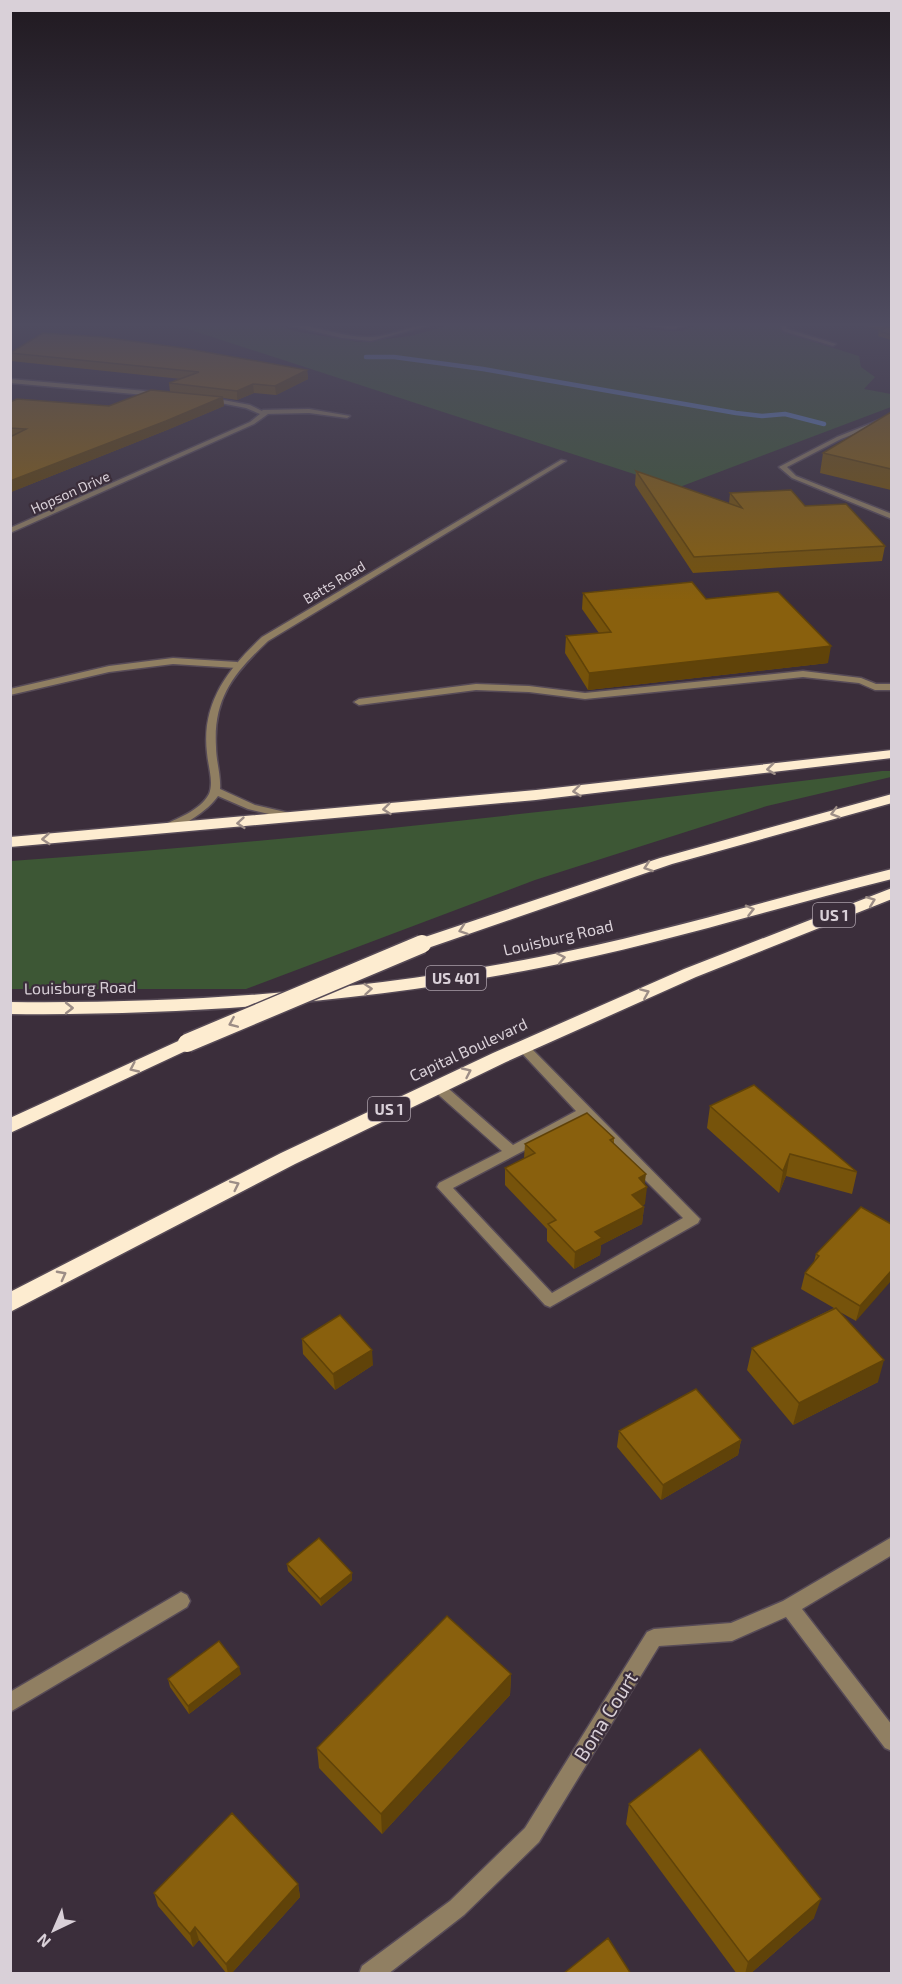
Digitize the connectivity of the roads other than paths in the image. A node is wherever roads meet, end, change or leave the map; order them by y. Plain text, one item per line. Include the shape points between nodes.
1 (263, 416) edge
2 (345, 416) edge
3 (348, 416) dead end
4 (891, 417) edge
5 (563, 461) dead end
6 (891, 517) edge
7 (10, 531) edge
8 (237, 665) junction
9 (891, 687) edge
10 (10, 693) edge
11 (359, 702) dead end
12 (891, 754) edge
13 (215, 790) junction
14 (891, 798) edge
15 (299, 818) junction
16 (160, 831) junction
17 (10, 842) edge
18 (891, 874) edge
19 (891, 893) edge
20 (10, 1008) edge
21 (522, 1047) junction
22 (437, 1086) junction
23 (585, 1112) junction
24 (10, 1126) edge
25 (512, 1152) junction
26 (10, 1303) edge
27 (891, 1545) edge
28 (181, 1601) dead end
29 (789, 1606) junction
30 (10, 1703) edge
31 (891, 1741) edge
32 (370, 1974) edge

1 - 7 street, Hopson Drive
2 - 3 street
4 - 6 street via 782,467 794,477
5 - 8 street, Batts Road via 266,639
8 - 10 street via 173,661 109,669
8 - 13 street, Batts Road via 214,706 210,742
9 - 11 street via 803,674 585,696 476,687
12 -> 15 highway
13 - 15 street via 247,806
13 - 16 street via 198,810
14 -> 24 highway, bridge via 666,861 422,944 187,1043
15 -> 16 highway
16 -> 17 highway
20 -> 18 highway, Louisburg Road / US 401 via 185,1005 439,981 579,954
21 -> 19 highway, Capital Boulevard / US 1 via 734,955
22 -> 21 highway, Capital Boulevard / US 1
21 - 23 street
22 - 25 street
26 -> 22 highway, Capital Boulevard / US 1 via 200,1202
23 - 25 street
23 - 25 street via 693,1219 550,1301 444,1187
27 - 29 street, Bona Court
28 - 30 street
29 - 31 street
29 - 32 street, Bona Court via 732,1632 654,1638 532,1834 457,1908

